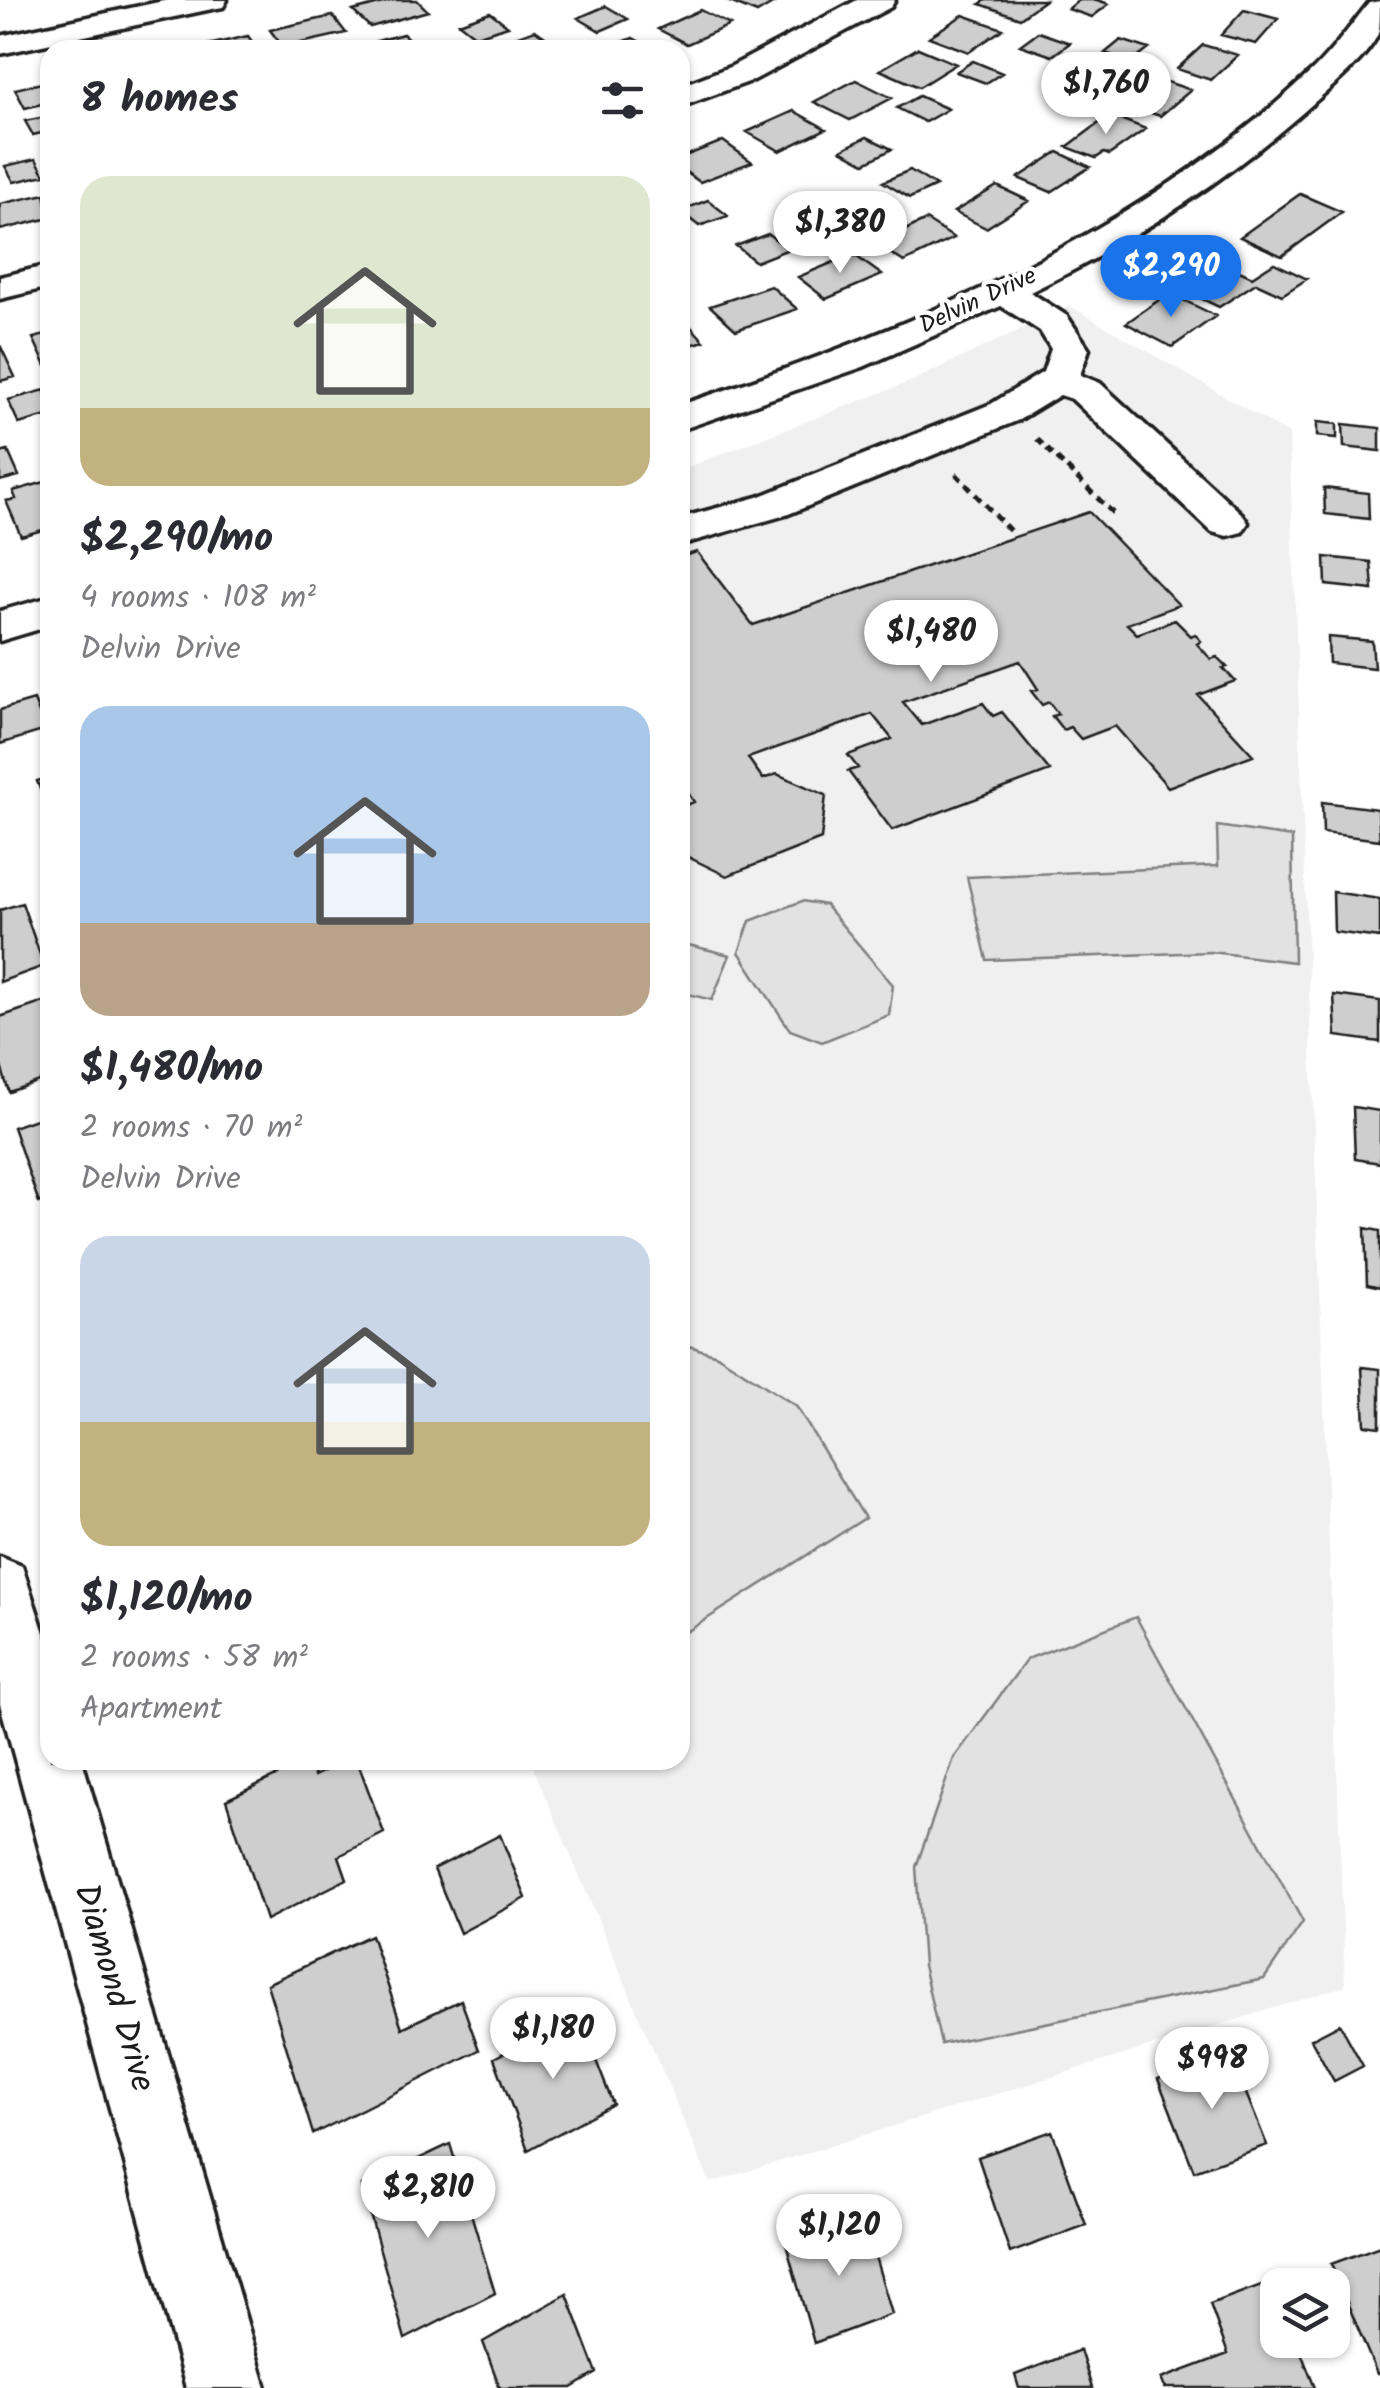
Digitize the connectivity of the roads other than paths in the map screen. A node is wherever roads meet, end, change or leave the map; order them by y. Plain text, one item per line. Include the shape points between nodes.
1 (212, 0) edge
2 (880, 0) edge
3 (1380, 10) edge
4 (0, 45) edge
5 (690, 94) edge
6 (40, 278) edge
7 (0, 288) edge
8 (1005, 292) junction
9 (1057, 380) junction
10 (690, 415) edge
11 (1226, 524) dead end
12 (690, 529) edge
13 (40, 614) edge
14 (0, 626) edge
15 (0, 1588) edge
16 (40, 1730) edge
17 (51, 1770) edge
18 (226, 2388) edge

1 - 4 street
2 - 5 street
3 - 8 street, Delvin Drive via 1345,76 1130,221
6 - 7 street
8 - 9 street via 1063,333 1068,367
8 - 10 street, Delvin Drive via 789,384
9 - 11 street via 1086,392
9 - 12 street via 969,427 772,506
13 - 14 street
15 - 16 street, Diamond Drive
17 - 18 street, Diamond Drive

